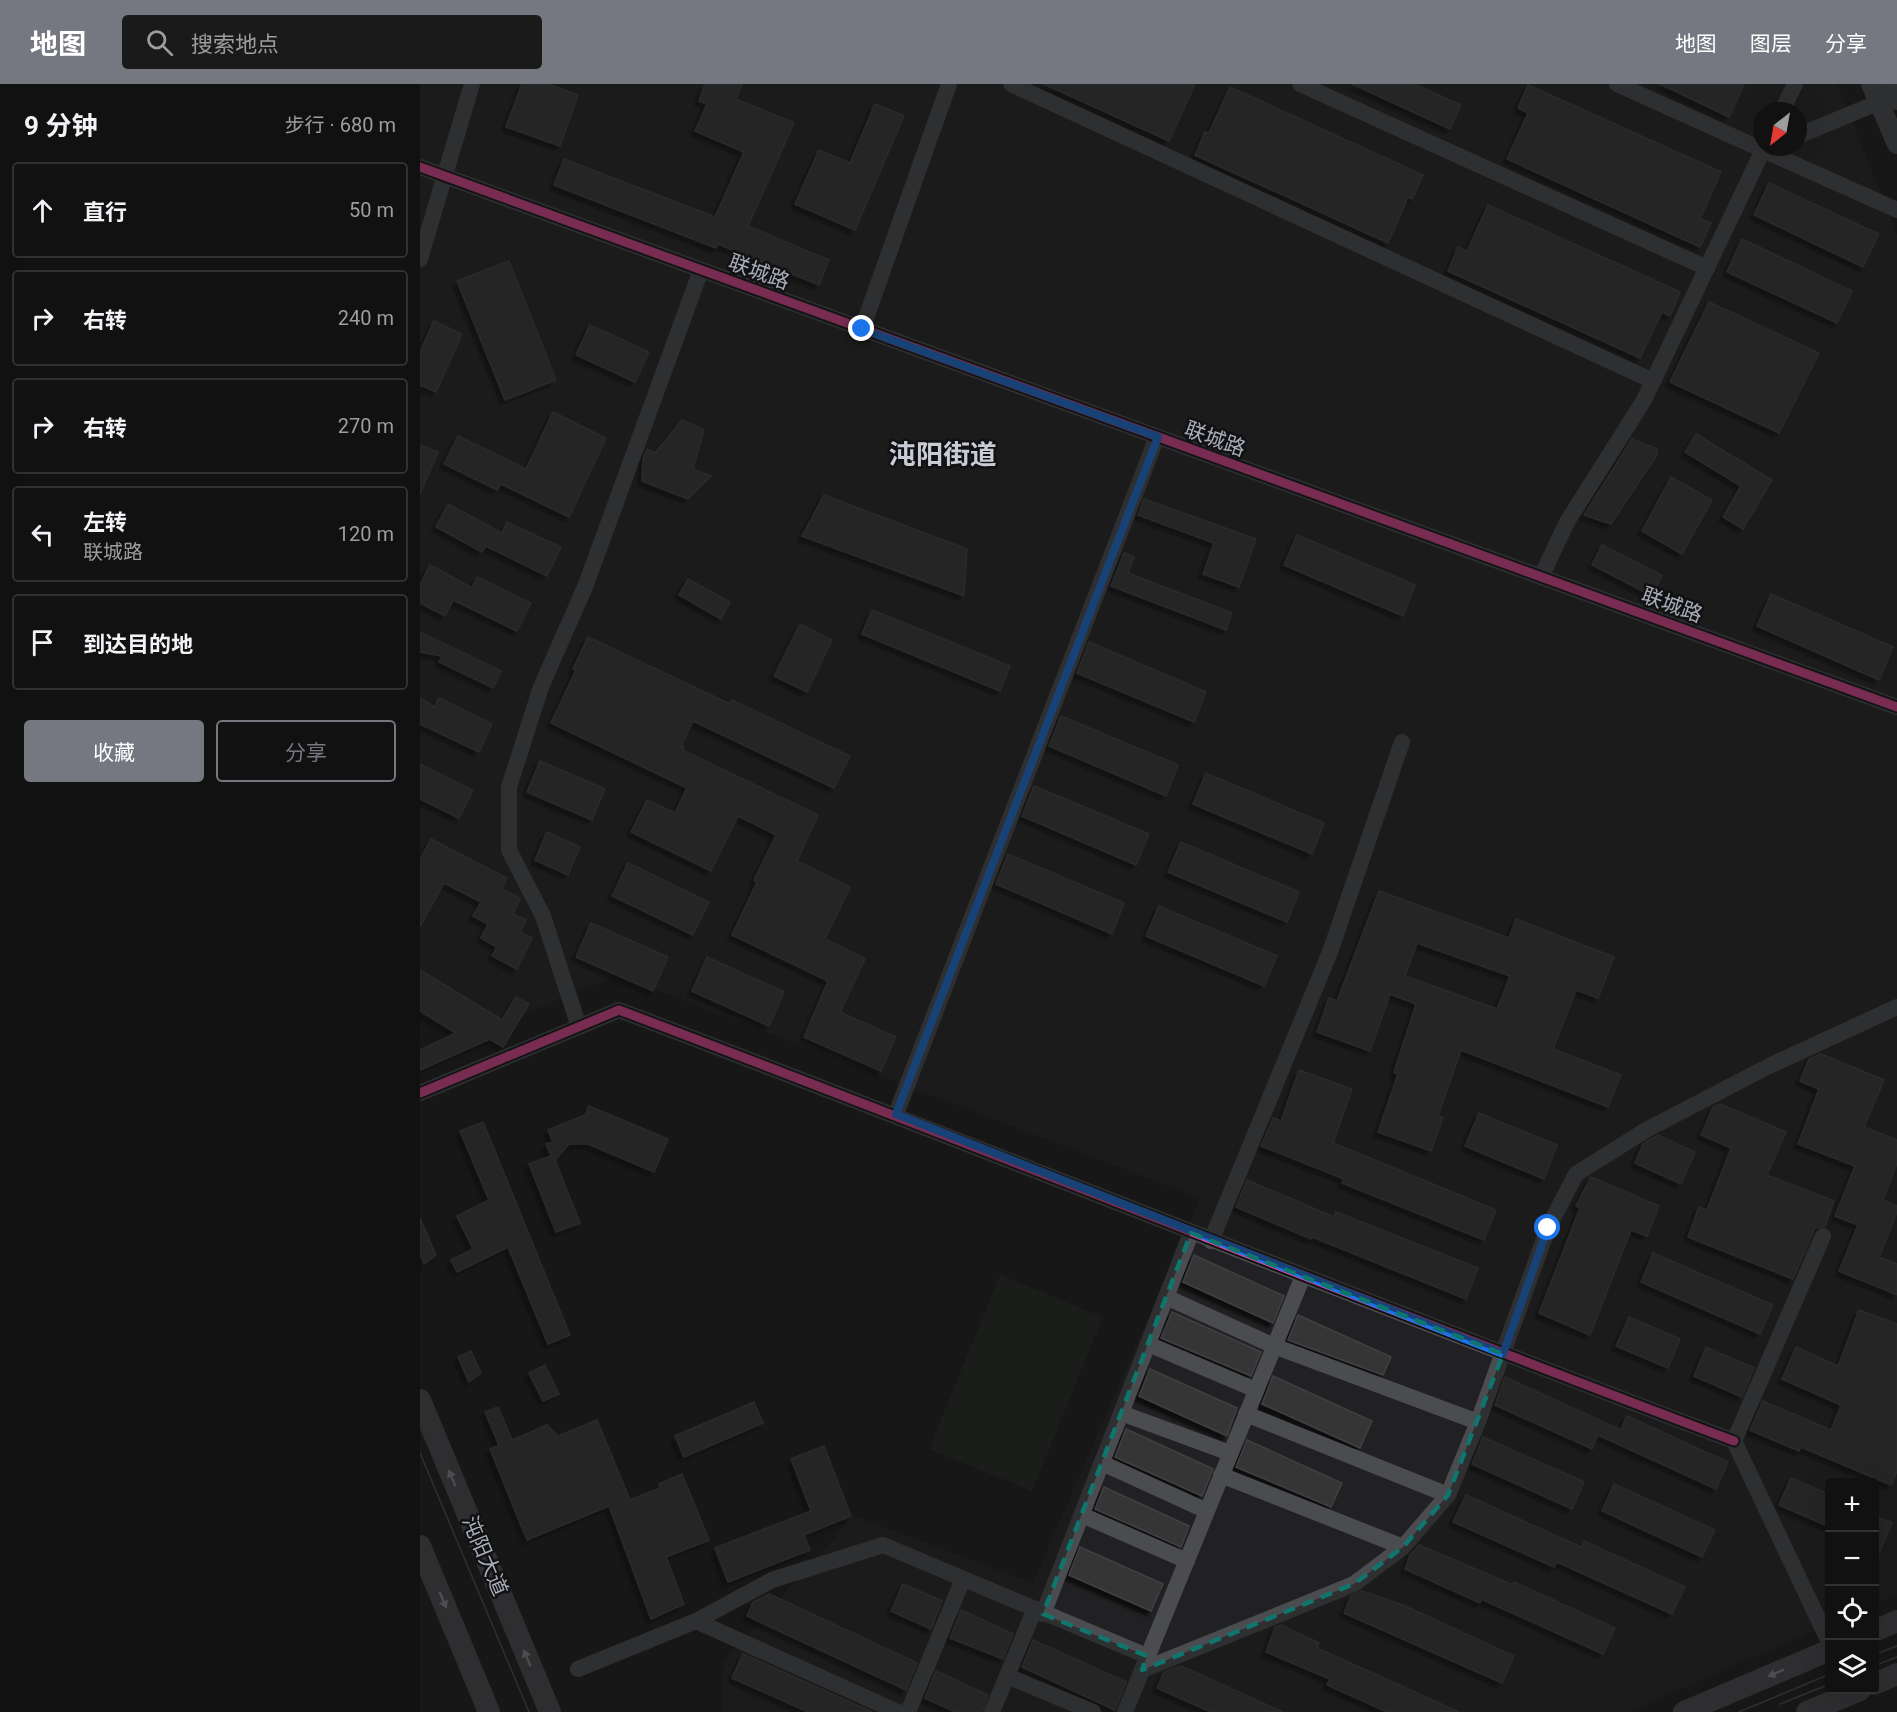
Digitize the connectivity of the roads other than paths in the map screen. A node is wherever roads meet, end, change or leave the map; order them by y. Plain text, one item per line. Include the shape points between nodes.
1 (472, 84) edge
2 (949, 84) edge
3 (1011, 84) edge
4 (1300, 84) edge
5 (1617, 84) edge
6 (1795, 84) edge
7 (1871, 84) edge
8 (1890, 95) edge
9 (1786, 102) edge
10 (1807, 132) edge
11 (1753, 142) edge
12 (1897, 144) edge
13 (1763, 156) edge
14 (1784, 156) edge
15 (420, 167) edge
16 (444, 176) junction
17 (1897, 210) edge
18 (420, 259) edge
19 (1707, 268) junction
20 (701, 270) junction
21 (862, 329) junction
22 (1653, 381) junction
23 (1158, 437) junction
24 (1541, 577) junction
25 (1897, 707) edge
26 (1402, 742) dead end
27 (1897, 1007) edge
28 (579, 1027) junction
29 (420, 1093) edge
30 (896, 1114) junction
31 (1191, 1233) junction
32 (1823, 1236) dead end
33 (1211, 1241) junction
34 (1303, 1276) junction
35 (1166, 1297) junction
36 (1148, 1344) junction
37 (1274, 1346) junction
38 (1503, 1354) junction
39 (1256, 1390) junction
40 (420, 1400) edge
41 (1121, 1413) junction
42 (1246, 1414) junction
43 (1478, 1422) junction
44 (1734, 1442) junction
45 (1230, 1453) junction
46 (1102, 1463) junction
47 (1221, 1475) junction
48 (1448, 1495) junction
49 (1207, 1511) junction
50 (1082, 1515) junction
51 (420, 1546) edge
52 (1403, 1546) junction
53 (1186, 1561) junction
54 (963, 1580) junction
55 (1039, 1612) junction
56 (696, 1621) junction
57 (1897, 1622) edge
58 (1879, 1629) edge
59 (1828, 1640) edge
60 (1825, 1652) edge
61 (1145, 1663) junction
62 (578, 1669) dead end
63 (1897, 1674) edge
64 (1007, 1676) junction
65 (1879, 1681) edge
66 (1848, 1694) edge
67 (489, 1712) edge
68 (550, 1712) edge
69 (898, 1712) edge
70 (908, 1712) edge
71 (992, 1712) edge
72 (1093, 1712) edge
73 (1125, 1712) edge
74 (1684, 1712) edge
75 (1807, 1712) edge

1 - 16 street
2 - 21 street
3 - 22 street
4 - 19 street
5 - 11 street
6 - 9 street
7 - 8 street
8 - 10 street
8 - 12 street
13 - 19 street
14 - 17 street
15 - 16 street, 联城路
16 - 18 street
16 - 20 street, 联城路
19 - 22 street
20 - 21 street, 联城路
20 - 28 street via 585,587 541,687 509,787 509,850 543,916
21 - 23 street, 联城路
22 - 24 street via 1567,522
23 - 24 street, 联城路
23 - 30 street
24 - 25 street, 联城路
26 - 33 street via 1330,952
27 - 38 street via 1758,1071 1646,1130 1575,1174 1548,1228
28 - 29 street
28 - 30 street via 619,1010
30 - 31 street
31 - 33 street
31 - 35 street
32 - 44 street
33 - 34 street
34 - 37 street
34 - 38 street
35 - 36 street
35 - 37 street
36 - 39 street
36 - 41 street
37 - 39 street
37 - 43 street
38 - 43 street
38 - 44 street
39 - 42 street
68 -> 40 main road, 沌阳大道
41 - 45 street
41 - 46 street
42 - 45 street
42 - 48 street
43 - 48 street
44 - 59 street
45 - 47 street
46 - 49 street
46 - 50 street
47 - 49 street
47 - 52 street
48 - 52 street
49 - 53 street
50 - 53 street
50 - 55 street
51 -> 67 main road
52 - 61 street via 1354,1584
53 - 61 street
54 - 55 street
54 - 56 street via 883,1545 772,1580
54 - 70 street
55 - 61 street
55 - 64 street
56 - 62 street
56 - 69 street
57 - 58 main road
60 -> 74 main road
61 - 73 street
63 - 65 main road
64 - 71 street
64 - 72 street
66 - 75 main road

